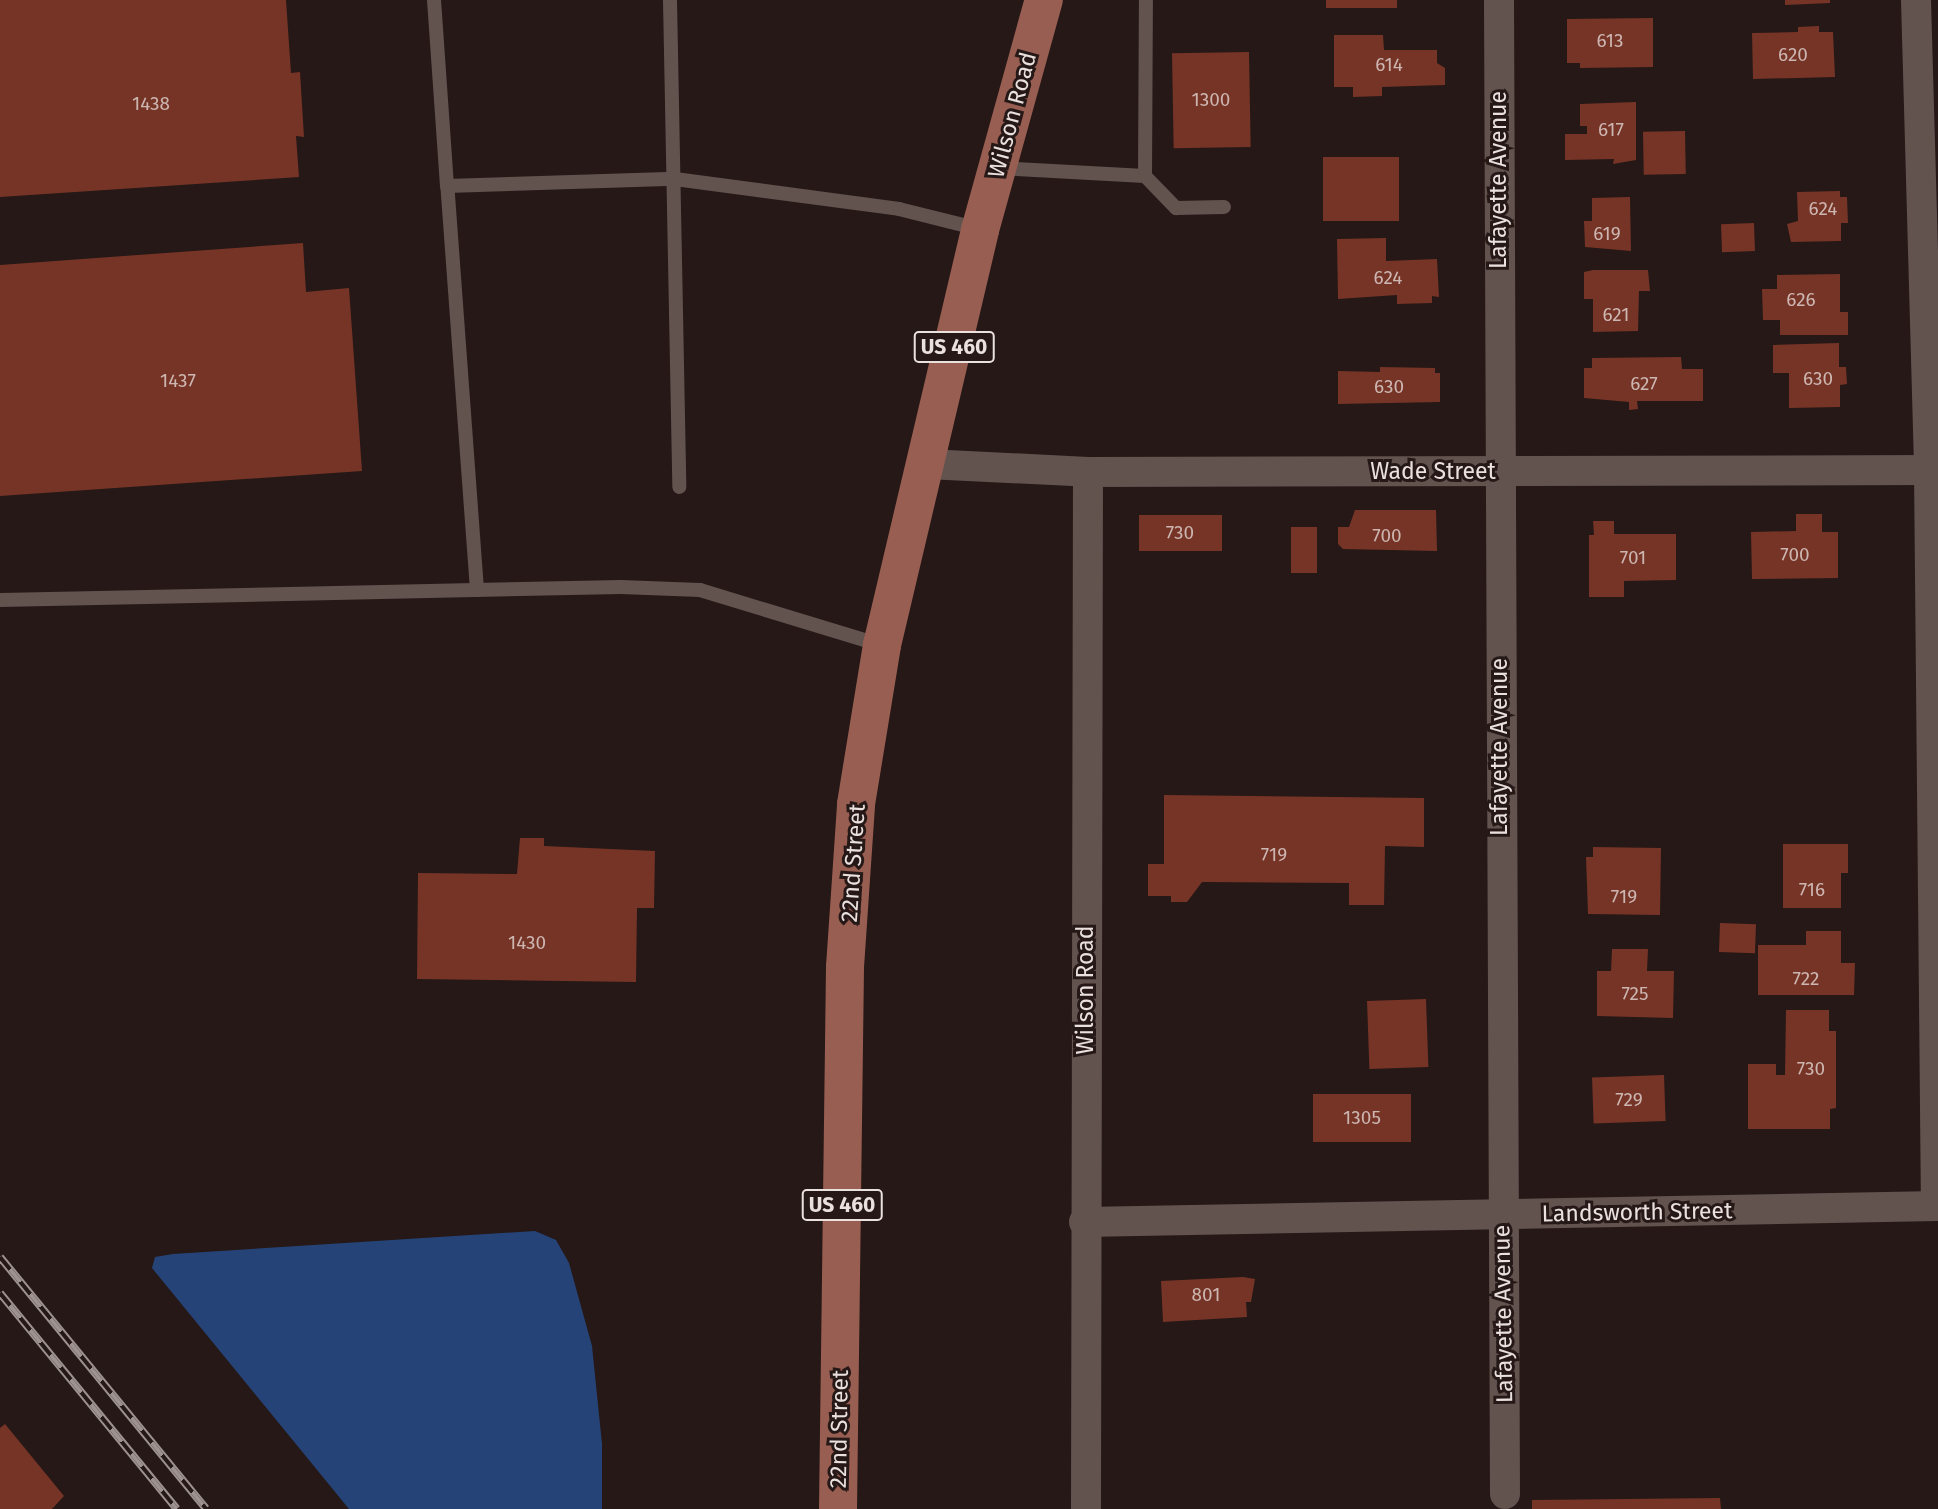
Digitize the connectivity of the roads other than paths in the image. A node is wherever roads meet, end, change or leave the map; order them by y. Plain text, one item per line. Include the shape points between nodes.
1 (434, 0) edge
2 (670, 0) edge
3 (1044, 0) edge
4 (1146, 0) edge
5 (1499, 0) edge
6 (1916, 0) edge
7 (998, 168) junction
8 (1145, 176) junction
9 (675, 179) junction
10 (446, 186) junction
11 (1224, 207) dead end
12 (980, 230) junction
13 (927, 464) junction
14 (1933, 470) edge
15 (1498, 471) junction
16 (1088, 472) junction
17 (678, 487) dead end
18 (477, 590) junction
19 (0, 600) edge
20 (883, 645) junction
21 (1937, 1206) edge
22 (1502, 1215) junction
23 (1084, 1222) junction
24 (1505, 1494) dead end
25 (838, 1509) edge
26 (1086, 1509) edge

1 - 10 lane
2 - 9 lane
3 - 7 main road, Wilson Road / US 460
4 - 8 lane
5 - 15 street, Lafayette Avenue
6 - 14 street
7 - 8 lane
7 - 12 main road, Wilson Road / US 460
8 - 11 lane via 1176,208
9 - 10 lane
9 - 12 lane via 899,209
9 - 17 lane
10 - 18 lane
12 - 13 main road, 22nd Street / US 460
13 - 16 street, Wade Street
13 - 20 main road, 22nd Street / US 460
14 - 15 street, Wade Street
14 - 21 street
15 - 16 street, Wade Street
15 - 22 street, Lafayette Avenue
16 - 23 street, Wilson Road
18 - 19 lane
18 - 20 lane via 700,590
20 - 25 main road, 22nd Street / US 460 via 856,804 845,967
21 - 22 street, Landsworth Street
22 - 23 street, Landsworth Street
22 - 24 street, Lafayette Avenue
23 - 26 street, Wilson Road

